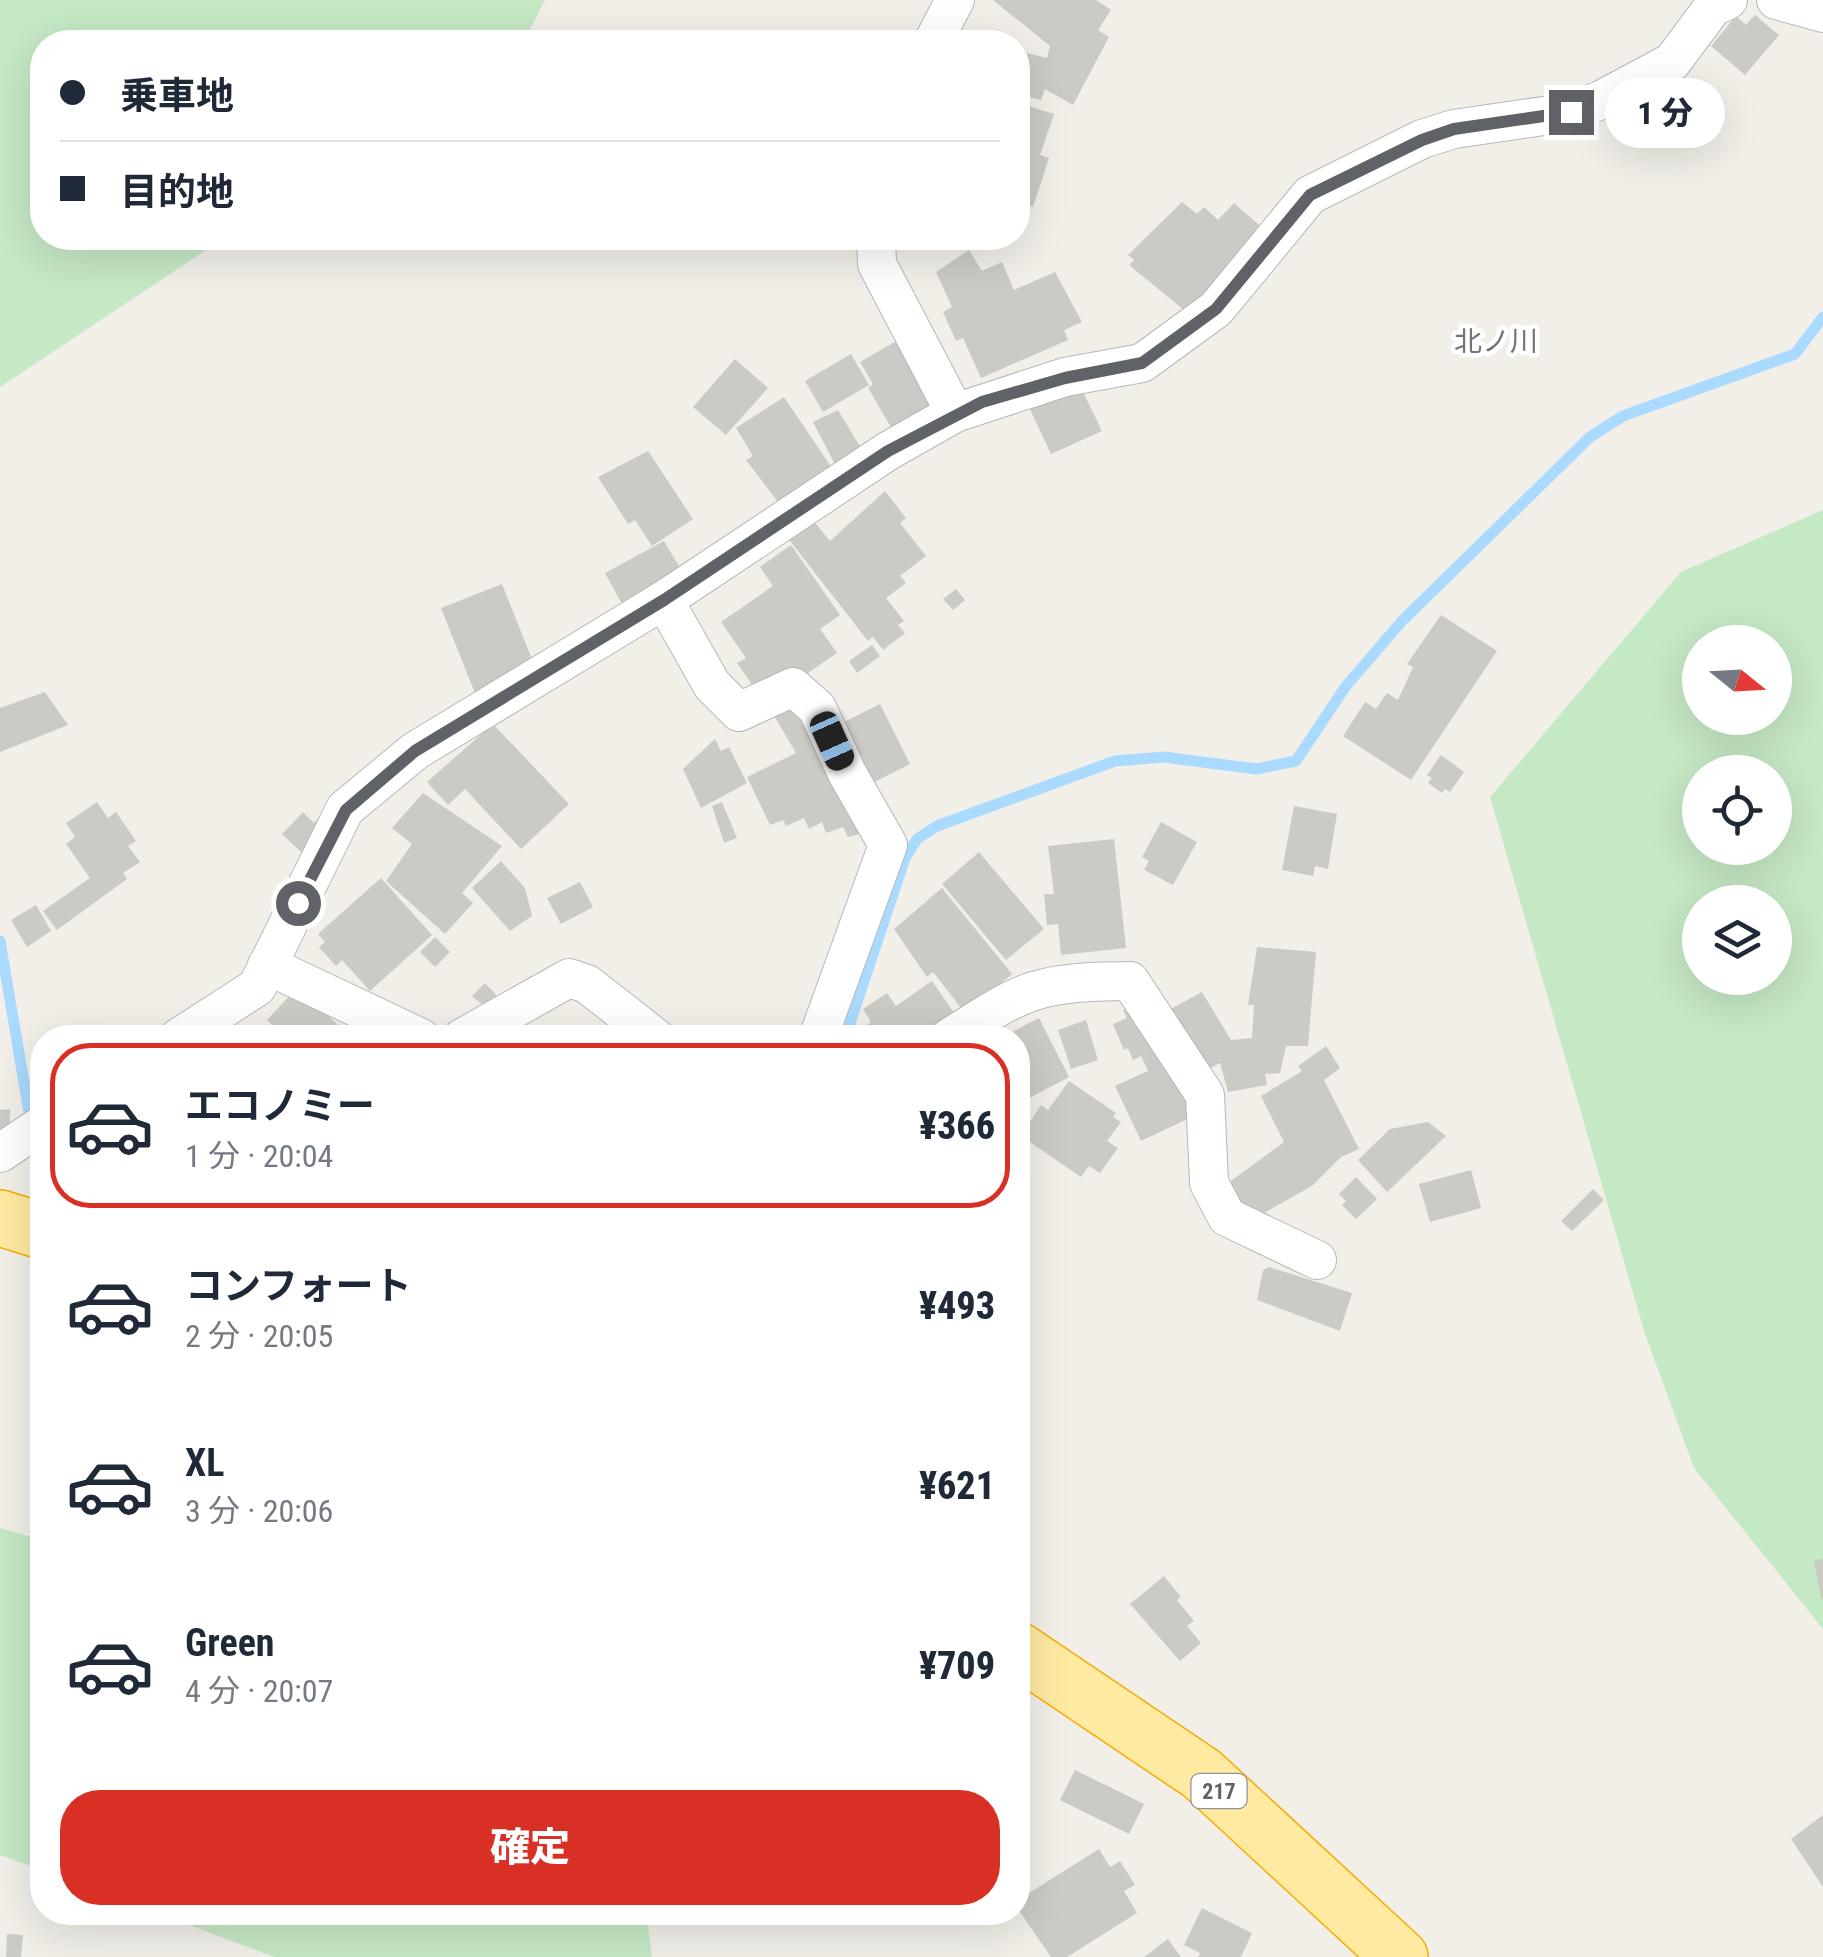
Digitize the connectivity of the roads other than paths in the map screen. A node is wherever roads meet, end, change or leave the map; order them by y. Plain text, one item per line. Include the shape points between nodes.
1 (956, 0) edge
2 (1728, 0) edge
3 (1776, 0) edge
4 (1823, 13) edge
5 (940, 30) edge
6 (877, 250) edge
7 (955, 412) junction
8 (664, 600) junction
9 (267, 966) junction
10 (198, 1025) edge
11 (393, 1025) edge
12 (485, 1025) edge
13 (639, 1025) edge
14 (823, 1025) edge
15 (969, 1025) edge
16 (0, 1218) edge
17 (30, 1227) edge
18 (1317, 1260) dead end
19 (1030, 1658) edge
20 (1400, 1957) edge

1 - 5 street
2 - 7 street via 1713,7 1672,62 1600,100 1571,112 1438,134 1310,195 1216,309 1142,363 1065,378
3 - 4 street
6 - 7 street via 878,264
7 - 8 street
8 - 9 street via 415,751 346,810
8 - 14 street via 712,685 738,712 793,687 817,708 888,845
9 - 10 street via 257,987
9 - 11 street
12 - 13 street via 570,978
15 - 18 street via 1019,993 1059,982 1130,980 1204,1095 1209,1182 1227,1217
16 - 17 highway
19 - 20 highway, 217 via 1202,1774

